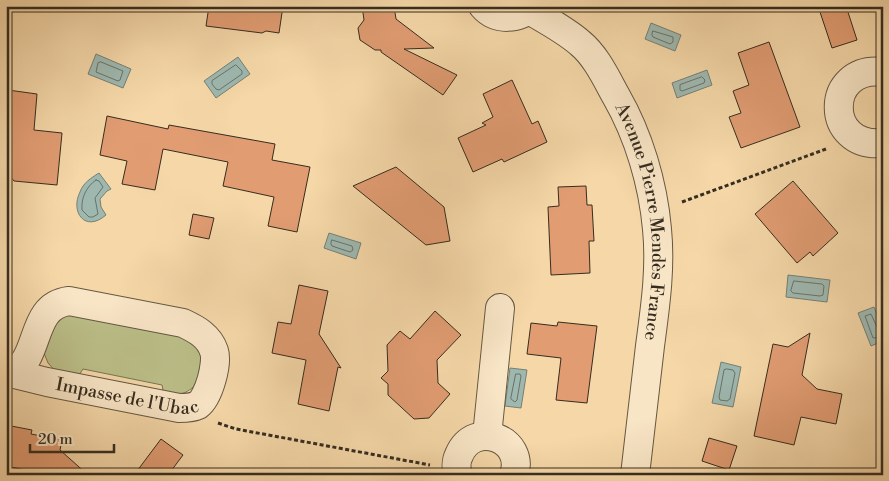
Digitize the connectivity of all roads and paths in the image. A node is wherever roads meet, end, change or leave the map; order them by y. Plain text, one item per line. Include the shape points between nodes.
1 (483, 6) edge
2 (531, 8) edge
3 (883, 72) edge
4 (852, 137) junction
5 (883, 143) edge
6 (654, 206) junction
7 (500, 308) dead end
8 (9, 372) edge
9 (198, 404) junction
10 (487, 436) junction
11 (458, 473) edge
12 (514, 475) edge
13 (635, 475) edge

1 - 2 street via 497,16 508,18
2 - 6 street, Avenue Pierre Mendès France via 581,44 606,76 639,147
3 - 4 street via 860,74 842,91 838,103 839,116
4 - 5 street via 872,144
4 - 6 path via 678,203
6 - 13 street, Avenue Pierre Mendès France via 658,274
7 - 10 street
8 - 9 street, Impasse de l'Ubac via 179,408
8 - 9 street, Impasse de l'Ubac via 20,367 26,358 48,311 63,302 76,302 183,324 199,331 211,345 215,361 209,387
9 - 11 path via 212,420 236,429
10 - 11 street via 470,440 462,448 457,459
10 - 12 street via 503,441 511,450 516,460

